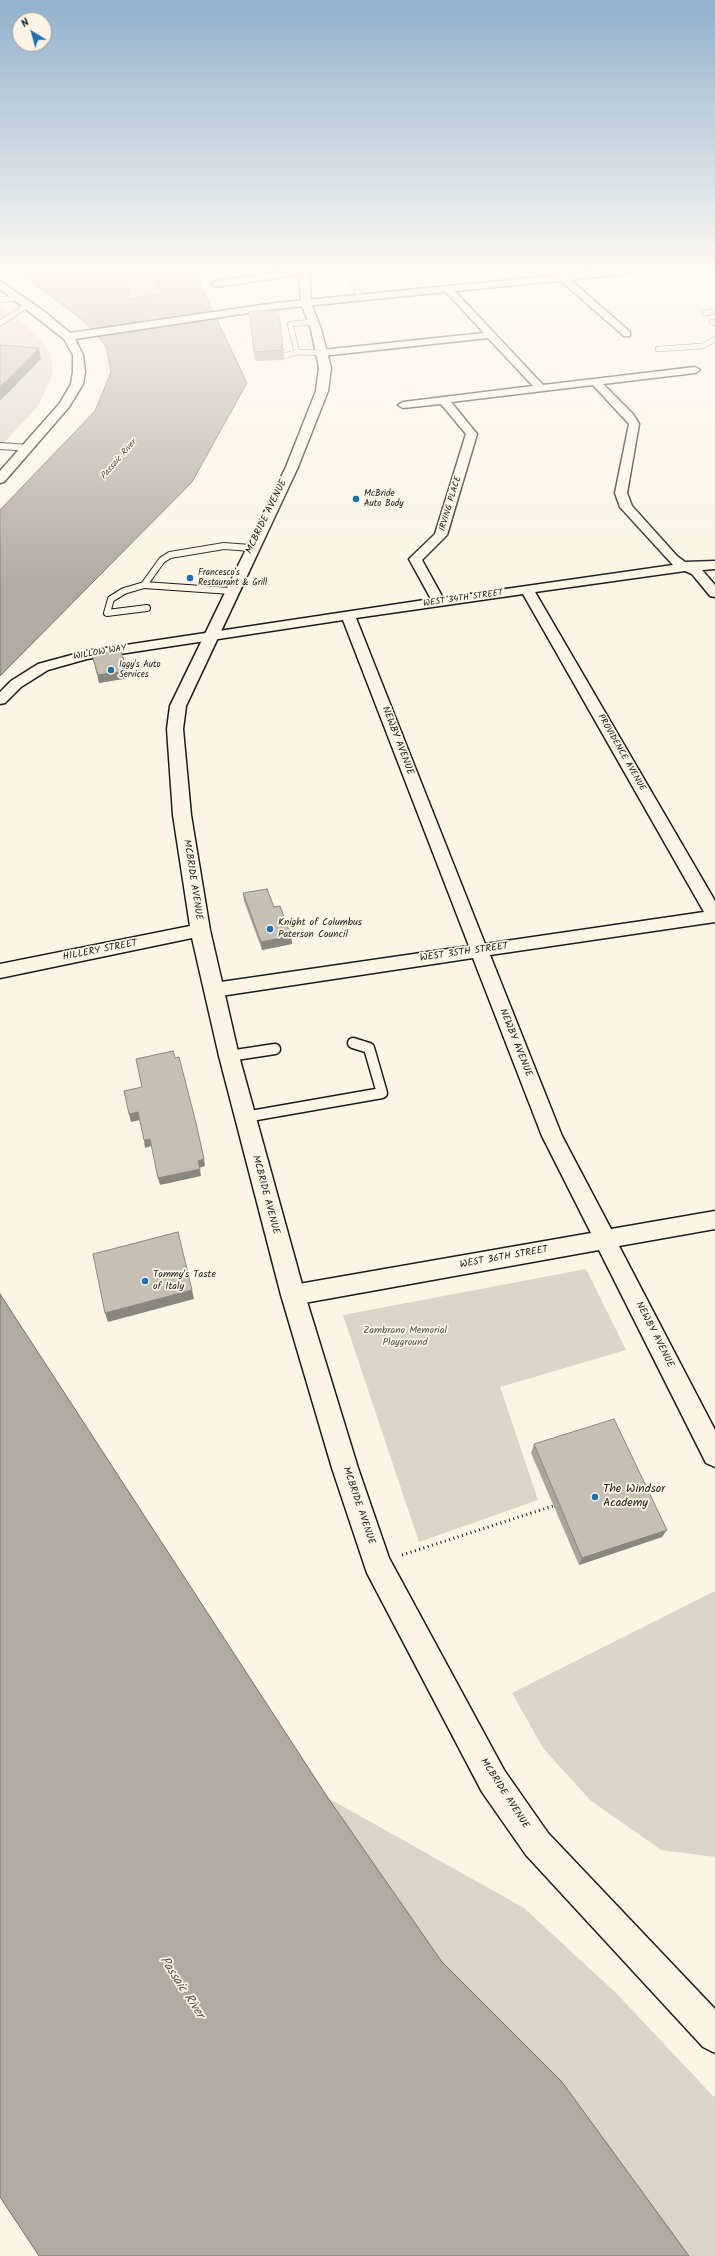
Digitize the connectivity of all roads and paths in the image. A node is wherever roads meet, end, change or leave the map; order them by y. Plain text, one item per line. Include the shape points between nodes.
1 (78, 376) edge
2 (324, 376) edge
3 (529, 376) edge
4 (643, 376) edge
5 (595, 382) junction
6 (540, 388) junction
7 (443, 400) junction
8 (403, 405) dead end
9 (0, 446) edge
10 (29, 448) junction
11 (0, 479) edge
12 (251, 548) junction
13 (715, 565) edge
14 (686, 567) junction
15 (144, 585) junction
16 (527, 590) junction
17 (231, 591) junction
18 (715, 593) edge
19 (439, 602) junction
20 (147, 608) dead end
21 (348, 616) junction
22 (212, 634) junction
23 (0, 700) edge
24 (715, 916) edge
25 (200, 930) junction
26 (478, 951) junction
27 (0, 971) edge
28 (214, 990) junction
29 (353, 1043) dead end
30 (275, 1049) dead end
31 (229, 1056) junction
32 (245, 1117) junction
33 (715, 1220) edge
34 (606, 1239) junction
35 (293, 1295) junction
36 (715, 1455) edge
37 (553, 1506) edge
38 (377, 1563) junction
39 (715, 2035) edge

1 - 10 main road via 77,384 65,405
2 - 12 main road, MCBRIDE AVENUE via 318,403 292,467
3 - 6 street
4 - 5 street
5 - 6 street
5 - 14 street via 634,424 621,493 622,500 673,559
6 - 7 street
7 - 8 street
7 - 19 street, IRVING PLACE via 472,434 441,535 415,559
9 - 10 lane
10 - 11 main road
12 - 15 lane via 224,546 170,555 162,560
12 - 17 main road, MCBRIDE AVENUE
13 - 14 street, WEST 34TH STREET
14 - 16 street, WEST 34TH STREET
14 - 18 street via 698,573
15 - 17 lane
15 - 20 lane via 124,591 111,599 107,613
16 - 19 street, WEST 34TH STREET
16 - 24 street, PROVIDENCE AVENUE
17 - 22 main road, MCBRIDE AVENUE
19 - 21 street, WEST 34TH STREET
21 - 22 street, WEST 34TH STREET
21 - 26 street, NEWBY AVENUE
22 - 23 street, WILLOW WAY via 61,661 28,676
22 - 25 main road, MCBRIDE AVENUE via 178,706 175,729 182,815
24 - 26 street, WEST 35TH STREET
25 - 27 main road, HILLERY STREET
25 - 28 main road, MCBRIDE AVENUE
26 - 28 street, WEST 35TH STREET
26 - 34 street, NEWBY AVENUE via 552,1136
28 - 31 main road, MCBRIDE AVENUE
29 - 32 lane via 369,1048 382,1093
30 - 31 lane
31 - 32 main road, MCBRIDE AVENUE
32 - 35 main road, MCBRIDE AVENUE
33 - 34 street, WEST 36TH STREET
34 - 35 street, WEST 36TH STREET
34 - 36 street, NEWBY AVENUE
35 - 38 main road, MCBRIDE AVENUE via 345,1468
37 - 38 path
38 - 39 main road, MCBRIDE AVENUE via 493,1781 537,1844

